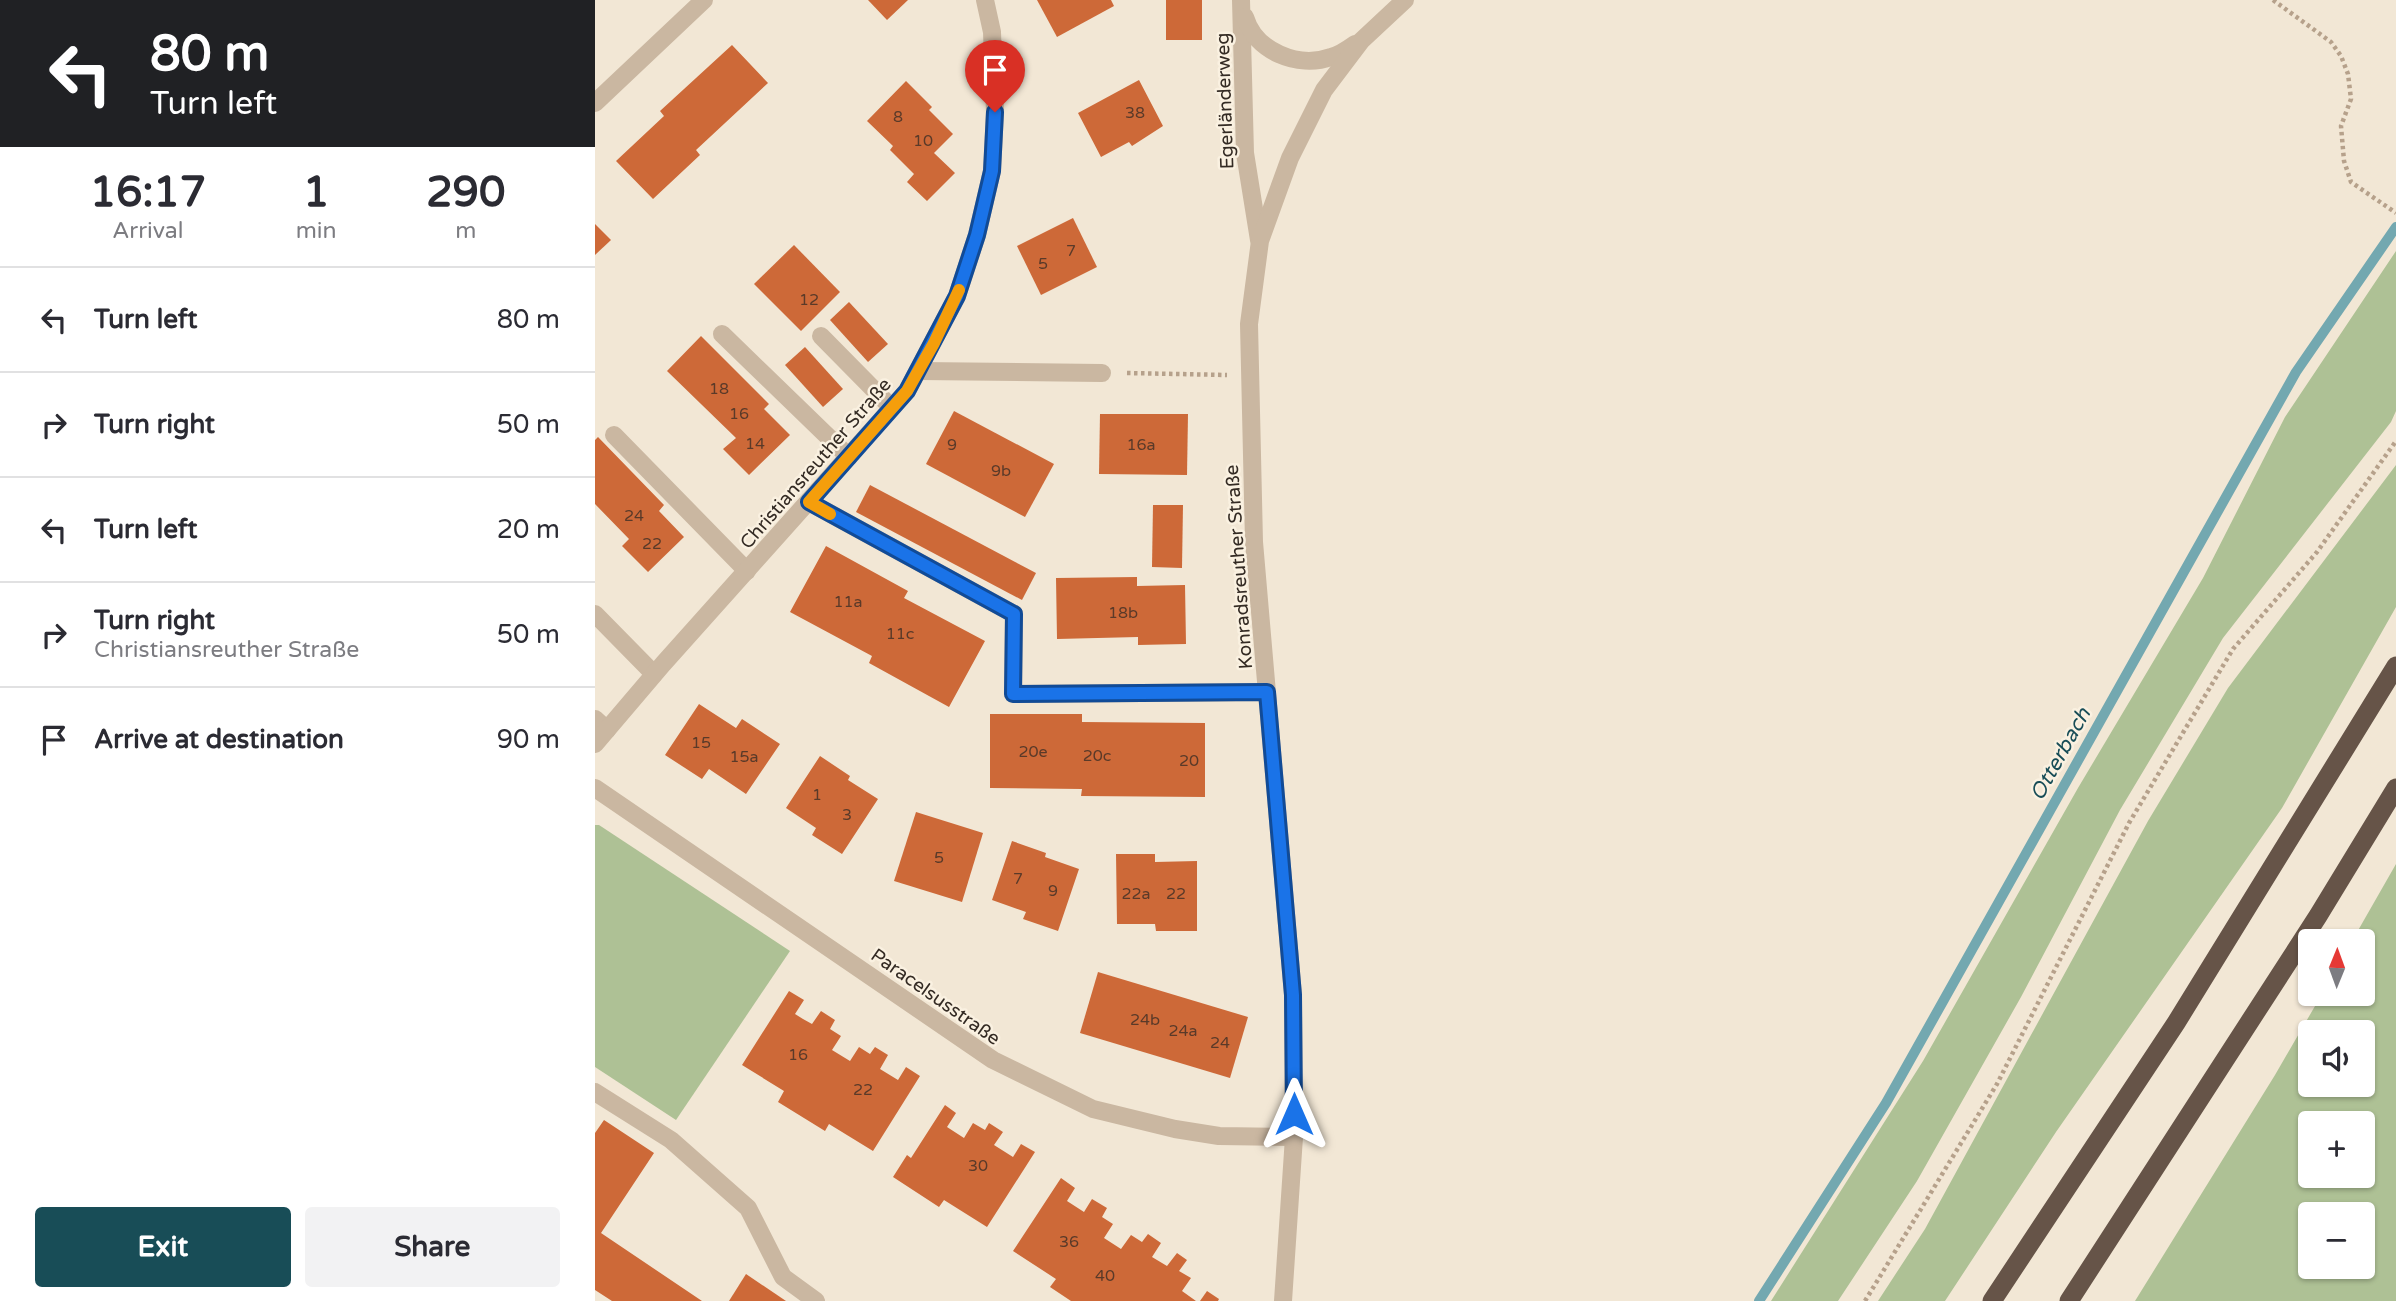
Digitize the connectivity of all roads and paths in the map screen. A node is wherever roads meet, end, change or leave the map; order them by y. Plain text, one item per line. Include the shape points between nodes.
1 (704, 0) edge
2 (985, 0) edge
3 (1241, 0) edge
4 (1405, 0) edge
5 (2273, 0) edge
6 (1361, 41) junction
7 (595, 103) edge
8 (2396, 213) edge
9 (1259, 241) junction
10 (722, 334) dead end
11 (821, 337) dead end
12 (919, 371) junction
13 (1102, 373) joint
14 (1250, 375) junction
15 (891, 407) junction
16 (614, 435) dead end
17 (2396, 441) edge
18 (849, 457) junction
19 (809, 502) junction
20 (747, 571) junction
21 (595, 614) edge
22 (2396, 666) edge
23 (654, 674) junction
24 (1267, 692) junction
25 (601, 724) edge
26 (595, 744) edge
27 (2396, 788) edge
28 (595, 789) edge
29 (595, 1092) edge
30 (1294, 1137) junction
31 (816, 1301) edge
32 (1283, 1301) edge
33 (1865, 1301) edge
34 (1992, 1301) edge
35 (2069, 1301) edge

1 - 7 street
2 - 12 street, Christiansreuther Straße via 992,32 992,171 957,296
3 - 6 street, Egerländerweg via 1254,37 1284,55 1305,60 1330,58
3 - 9 street, Egerländerweg via 1245,153
4 - 6 street, Konradsreuther Straße
5 - 8 path via 2331,42 2341,56 2351,99 2341,126 2351,182
6 - 9 street, Konradsreuther Straße via 1324,90 1290,158
9 - 14 street, Konradsreuther Straße via 1249,324
10 - 18 street
11 - 15 street
12 - 13 street
12 - 15 street, Christiansreuther Straße
13 - 14 path
14 - 24 street, Konradsreuther Straße via 1254,542
15 - 18 street, Christiansreuther Straße
16 - 20 street
17 - 33 path via 2317,552 2234,649 2129,823 1997,1084
18 - 19 street, Christiansreuther Straße
19 - 20 street, Christiansreuther Straße
19 - 24 street via 1014,614 1013,694
20 - 23 street, Christiansreuther Straße
21 - 23 street
22 - 34 highway via 2176,1023
23 - 25 street, Christiansreuther Straße
24 - 30 street, Konradsreuther Straße via 1293,995
25 - 26 street, Christiansreuther Straße
27 - 35 highway
28 - 30 street, Paracelsusstraße via 993,1060 1093,1109 1219,1136
29 - 31 street via 671,1140 748,1208 783,1277
30 - 32 street, Konradsreuther Straße

